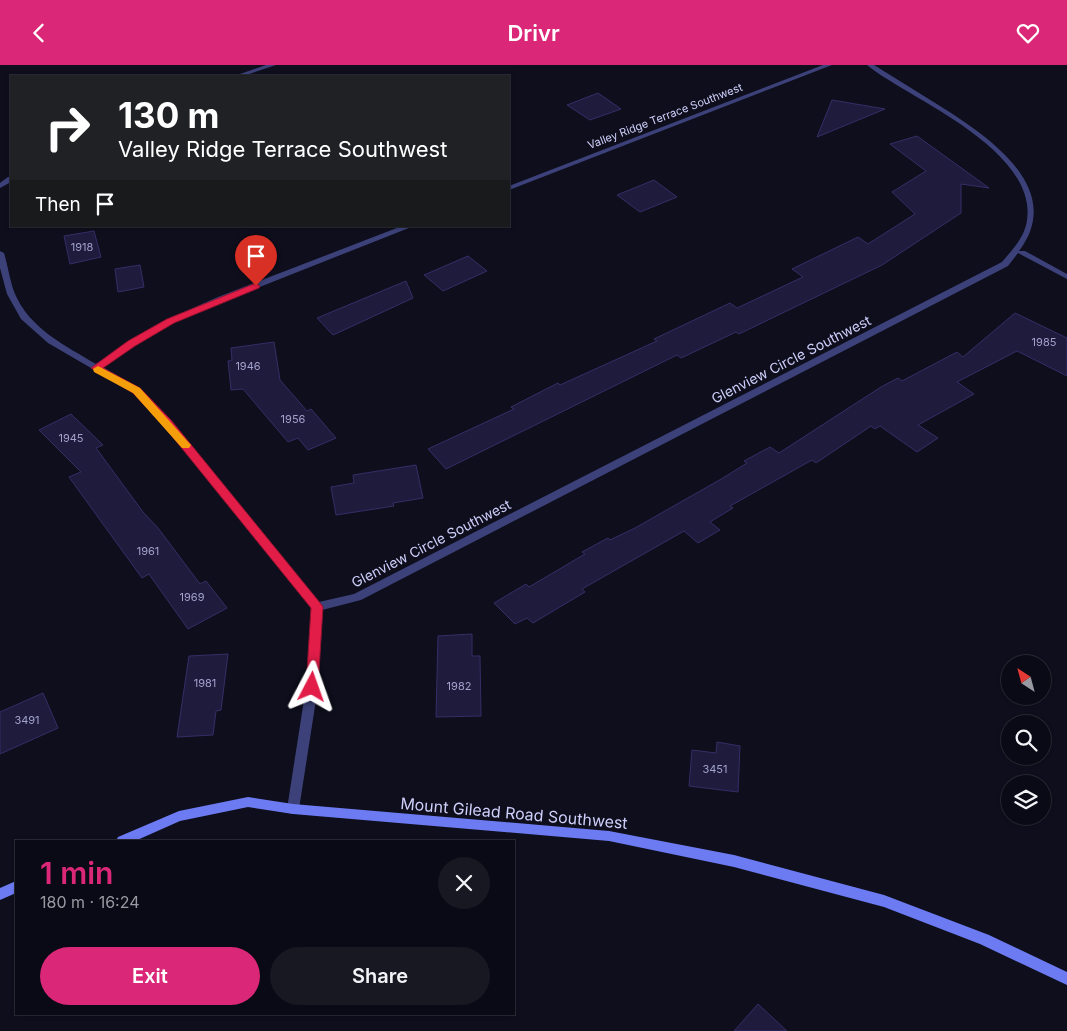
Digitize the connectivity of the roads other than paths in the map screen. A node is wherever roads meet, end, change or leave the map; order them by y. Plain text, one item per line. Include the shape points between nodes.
1 (273, 65) edge
2 (829, 65) edge
3 (870, 65) edge
4 (240, 75) edge
5 (1035, 183) dead end
6 (510, 188) edge
7 (407, 227) edge
8 (1038, 234) dead end
9 (0, 253) edge
10 (1022, 253) junction
11 (1067, 277) edge
12 (96, 368) junction
13 (317, 607) junction
14 (293, 809) junction
15 (124, 840) edge
16 (15, 887) edge
17 (0, 894) edge
18 (1067, 979) edge

1 - 4 street
2 - 6 street, Valley Ridge Terrace Southwest
3 - 5 street via 999,146 1025,169
7 - 12 street via 171,321
8 - 10 street, Glenview Circle Southwest
9 - 12 street via 11,294 24,317 52,341
10 - 11 street
10 - 13 street, Glenview Circle Southwest via 357,597
12 - 13 street via 136,391 167,423
13 - 14 street via 312,687
14 - 15 street, Mount Gilead Road Southwest via 248,802 179,816
14 - 18 street, Mount Gilead Road Southwest via 609,836 734,861 884,901 984,939
16 - 17 street

